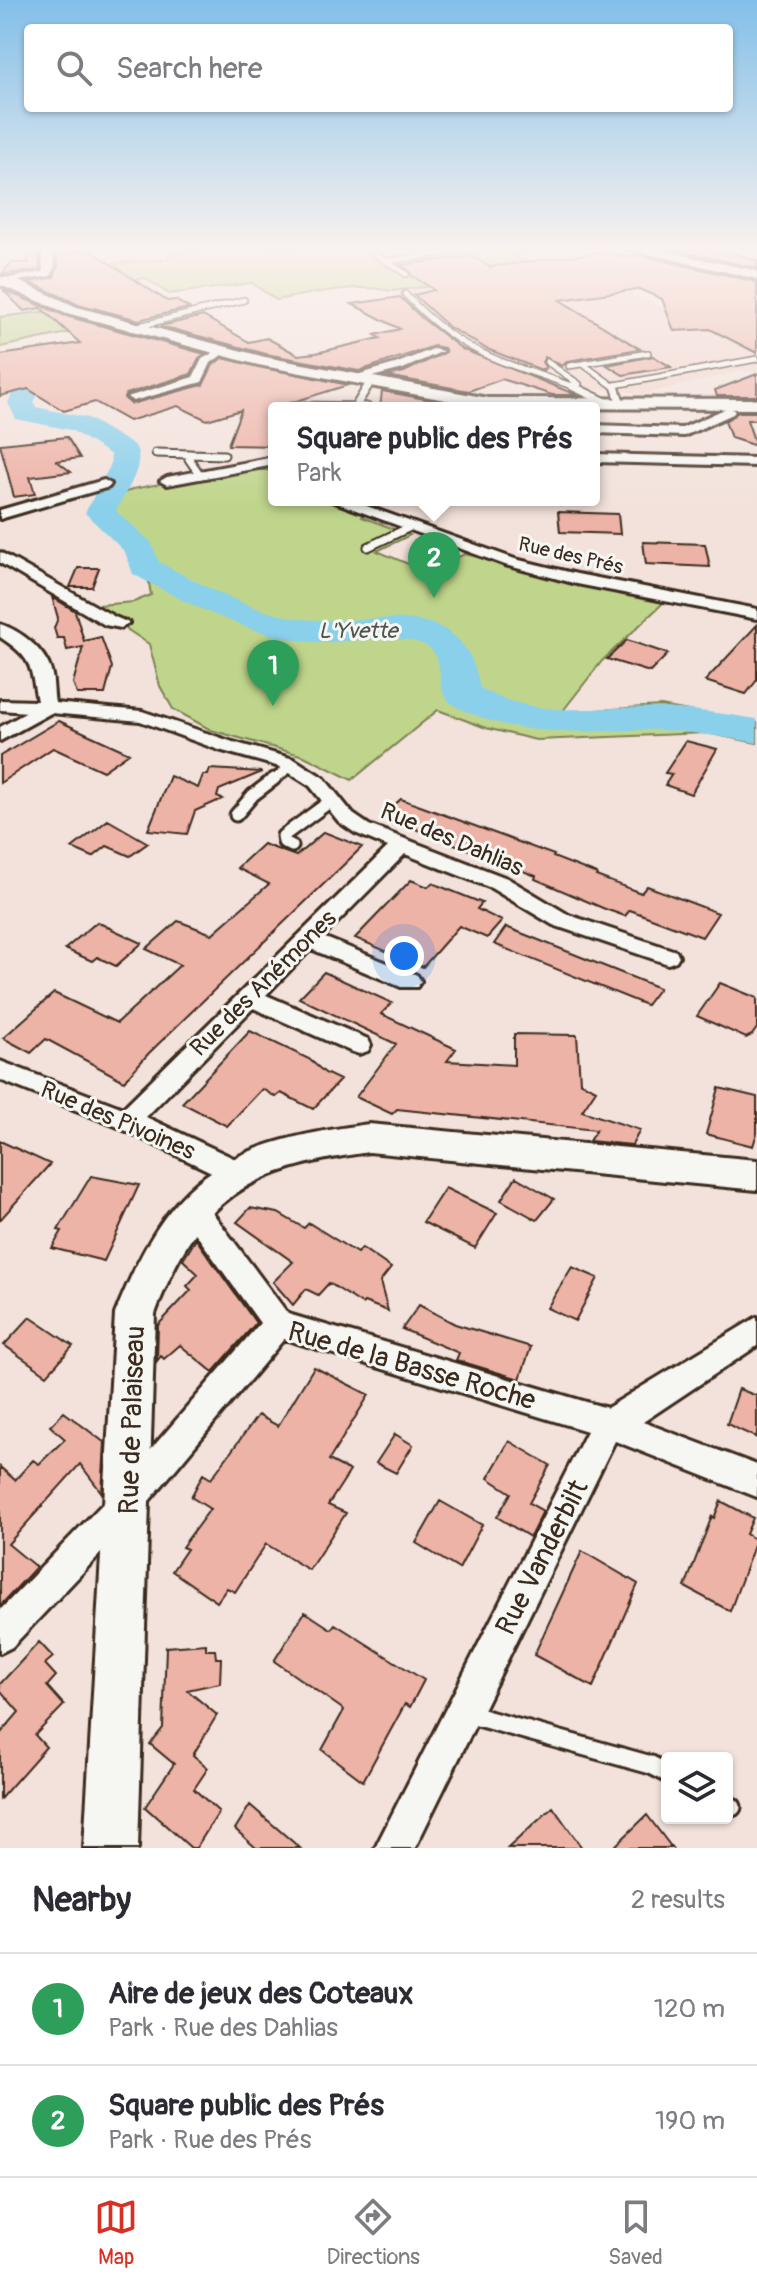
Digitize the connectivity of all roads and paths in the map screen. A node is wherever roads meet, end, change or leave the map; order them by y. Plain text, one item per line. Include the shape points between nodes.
1 (158, 335) edge
2 (452, 335) edge
3 (437, 351) dead end
4 (220, 352) junction
5 (648, 353) dead end
6 (757, 359) edge
7 (547, 362) dead end
8 (583, 364) junction
9 (569, 366) dead end
10 (352, 378) junction
11 (370, 382) junction
12 (615, 385) junction
13 (133, 397) dead end
14 (588, 398) junction
15 (358, 402) edge
16 (466, 402) edge
17 (534, 402) edge
18 (565, 402) edge
19 (616, 404) junction
20 (757, 404) edge
21 (729, 411) dead end
22 (600, 429) edge
23 (684, 432) junction
24 (697, 440) dead end
25 (710, 447) dead end
26 (156, 453) dead end
27 (190, 454) junction
28 (224, 455) dead end
29 (600, 458) edge
30 (736, 462) junction
31 (757, 462) edge
32 (268, 463) edge
33 (200, 475) junction
34 (167, 481) dead end
35 (104, 484) dead end
36 (352, 506) edge
37 (0, 515) edge
38 (410, 527) junction
39 (368, 547) dead end
40 (0, 557) edge
41 (757, 614) edge
42 (121, 623) dead end
43 (0, 629) edge
44 (0, 705) edge
45 (48, 707) junction
46 (0, 735) edge
47 (291, 766) junction
48 (332, 800) junction
49 (236, 815) dead end
50 (292, 846) dead end
51 (401, 846) junction
52 (308, 939) junction
53 (668, 956) dead end
54 (409, 981) dead end
55 (249, 997) junction
56 (359, 1045) dead end
57 (0, 1070) edge
58 (127, 1120) junction
59 (235, 1171) junction
60 (757, 1175) edge
61 (193, 1208) junction
62 (278, 1324) junction
63 (757, 1330) edge
64 (608, 1423) junction
65 (757, 1481) edge
66 (127, 1502) junction
67 (0, 1635) edge
68 (462, 1713) junction
69 (661, 1770) edge
70 (111, 1848) edge
71 (394, 1848) edge

1 - 4 street
2 - 14 lane via 475,352
3 - 10 street
4 - 10 street
4 - 13 street via 206,361 198,379
5 - 8 lane
6 - 12 lane
7 - 14 lane
8 - 9 lane
8 - 12 lane
10 - 11 street
11 - 15 lane
11 - 16 street
12 - 19 lane
14 - 17 street
14 - 18 street
14 - 19 street
19 - 20 street
21 - 23 street
22 - 23 street
23 - 24 street
25 - 30 street
26 - 27 lane
27 - 28 lane
27 - 33 lane
29 - 30 street
30 - 31 street
32 - 33 street
33 - 34 street
35 - 37 street
36 - 38 street, Rue des Prés
38 - 39 lane
38 - 41 street, Rue des Prés via 577,579
40 - 42 street
43 - 45 street via 40,665
44 - 45 street, Rue des Dahlias
45 - 46 street
45 - 47 street, Rue des Dahlias via 142,716
47 - 48 street, Rue des Dahlias via 317,782
47 - 49 lane
48 - 50 lane via 283,836
48 - 51 street, Rue des Dahlias via 362,829
51 - 52 street, Rue des Anémones
51 - 53 street, Rue des Dahlias via 499,883 561,920
52 - 54 street
52 - 55 street, Rue des Anémones
55 - 56 street
55 - 58 street, Rue des Anémones
57 - 58 street, Rue des Pivoines
58 - 59 street, Rue des Pivoines
59 - 60 street, Rue de Palaiseau via 327,1142 369,1138
59 - 61 street, Rue de Palaiseau
61 - 62 street
61 - 66 street, Rue de Palaiseau via 161,1248 135,1314
62 - 64 street, Rue de la Basse Roche
62 - 66 street, Rue de la Basse Roche
63 - 64 street
64 - 65 street, Rue de la Basse Roche
64 - 68 street, Rue Vanderbilt
66 - 67 street, Rue de la Basse Roche
66 - 70 street, Rue de Palaiseau
68 - 69 lane
68 - 71 street, Rue Vanderbilt

